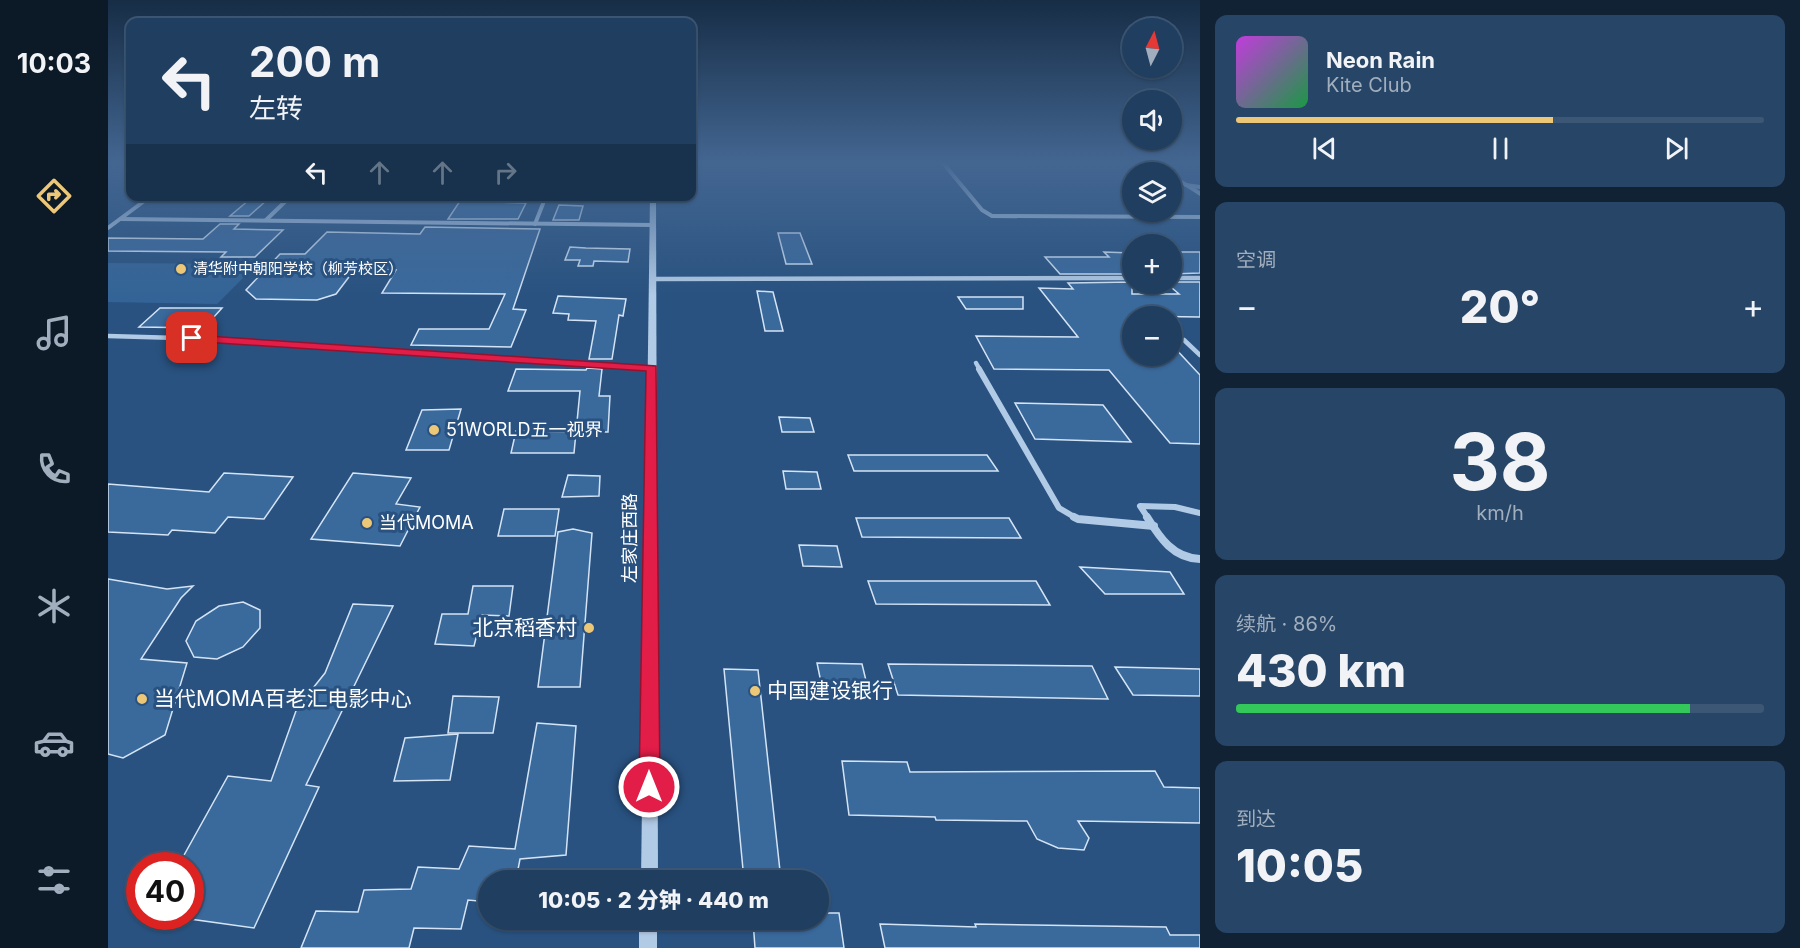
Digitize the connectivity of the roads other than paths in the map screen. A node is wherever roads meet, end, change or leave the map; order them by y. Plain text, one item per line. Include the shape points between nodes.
1 (136, 207) edge
2 (280, 207) edge
3 (542, 207) edge
4 (653, 207) edge
5 (980, 207) edge
6 (1200, 217) edge
7 (121, 219) junction
8 (266, 221) junction
9 (535, 224) junction
10 (653, 225) junction
11 (108, 228) edge
12 (1122, 278) edge
13 (1182, 278) edge
14 (1200, 278) edge
15 (654, 279) junction
16 (108, 336) edge
17 (1184, 340) dead end
18 (1200, 355) edge
19 (976, 363) dead end
20 (652, 368) junction
21 (1200, 513) edge
22 (1154, 526) junction
23 (1200, 559) edge
24 (649, 870) edge
25 (648, 930) edge
26 (648, 948) edge

1 - 7 street
2 - 8 street
3 - 9 street
4 - 10 street, 左家庄西路
5 - 6 street via 992,216
7 - 8 street
7 - 11 street
8 - 9 street
9 - 10 street
10 - 15 street, 左家庄西路
12 - 15 street
13 - 14 street
15 - 20 street, 左家庄西路
16 - 20 street via 213,339
17 - 18 street
19 - 22 street via 1059,508 1077,519
20 - 24 street, 左家庄西路
21 - 22 street via 1175,507 1140,506
22 - 23 street via 1167,546 1189,560
25 - 26 street

